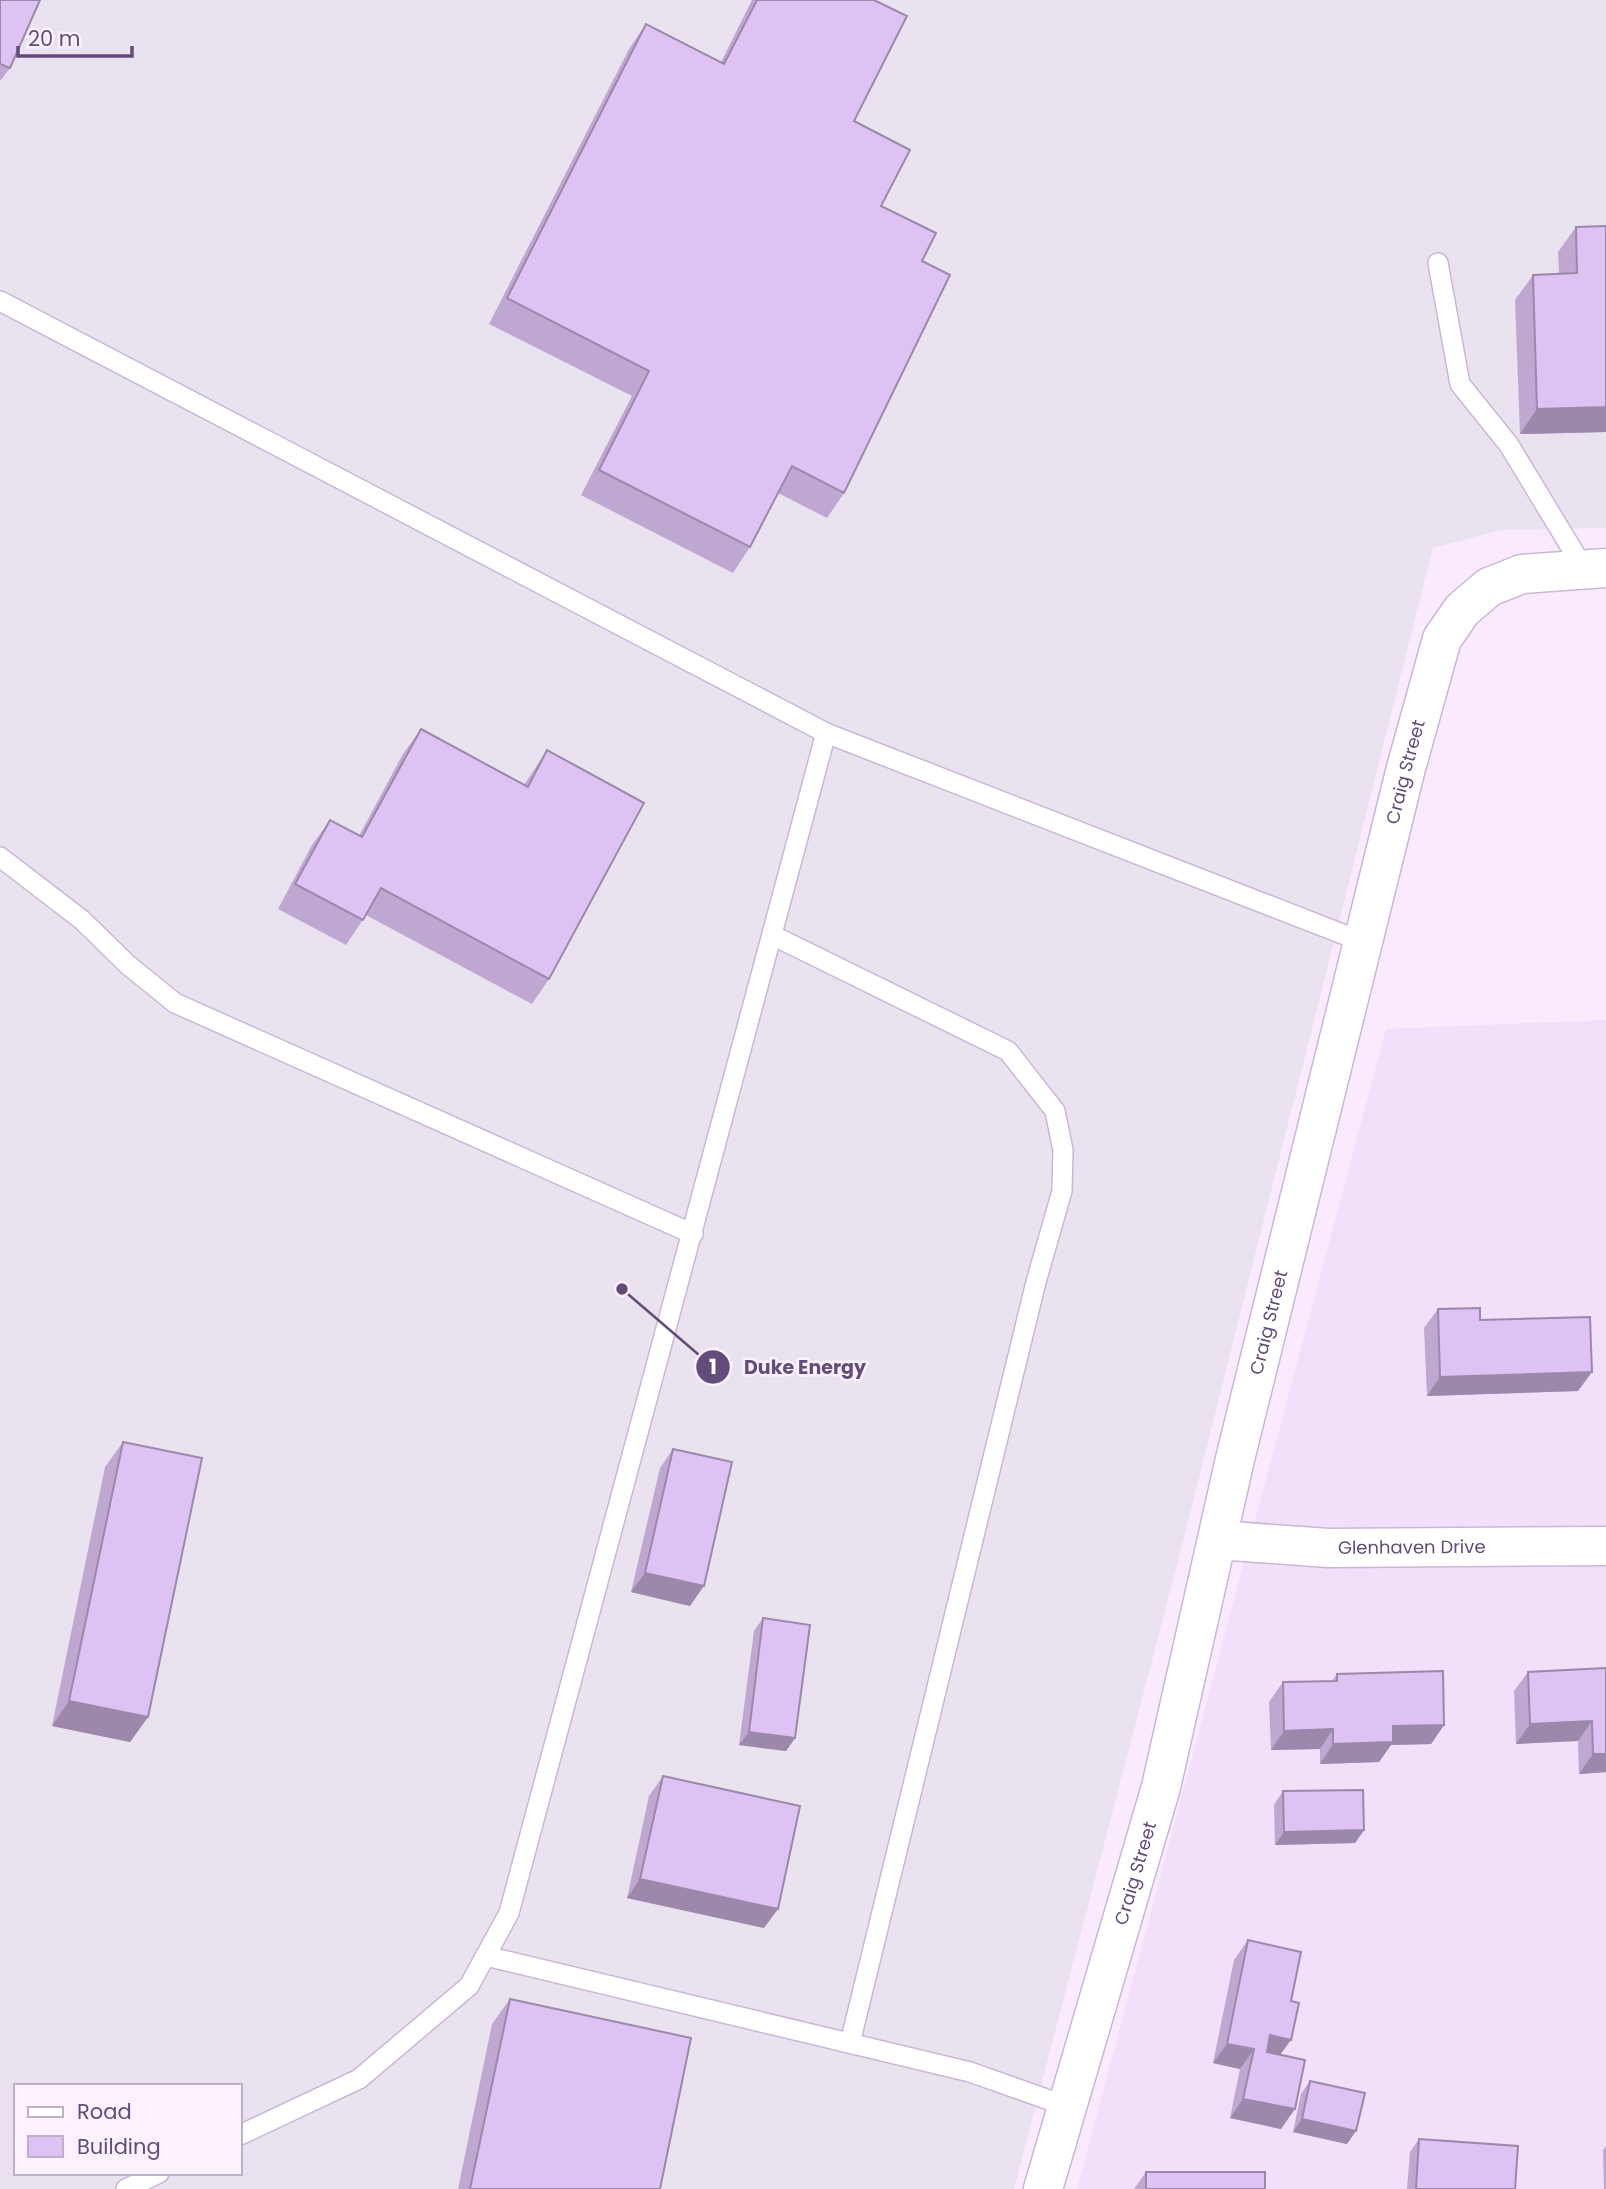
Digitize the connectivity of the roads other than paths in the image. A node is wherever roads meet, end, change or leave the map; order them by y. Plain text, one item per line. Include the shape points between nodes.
1 (1438, 263) dead end
2 (0, 301) edge
3 (1595, 568) edge
4 (827, 733) junction
5 (0, 857) edge
6 (774, 936) junction
7 (1363, 942) junction
8 (693, 1234) junction
9 (1218, 1540) junction
10 (1606, 1546) edge
11 (486, 1956) junction
12 (850, 2043) junction
13 (1066, 2106) junction
14 (242, 2134) edge
15 (155, 2175) edge
16 (126, 2189) edge
17 (1043, 2189) edge

1 - 3 lane via 1460,384
2 - 4 lane
3 - 7 street, Craig Street via 1522,574 1489,587 1462,610 1442,639
4 - 6 lane
4 - 7 lane
5 - 8 lane via 82,920 175,1003
6 - 8 lane
6 - 12 lane via 1008,1051 1055,1111 1063,1150 1062,1191
7 - 9 street, Craig Street
8 - 11 lane via 509,1913
9 - 10 street, Glenhaven Drive via 1328,1548
9 - 13 street, Craig Street via 1161,1787
11 - 12 lane
11 - 14 lane via 469,1986 359,2079
12 - 13 lane via 970,2072
13 - 17 street, Craig Street
15 - 16 lane

